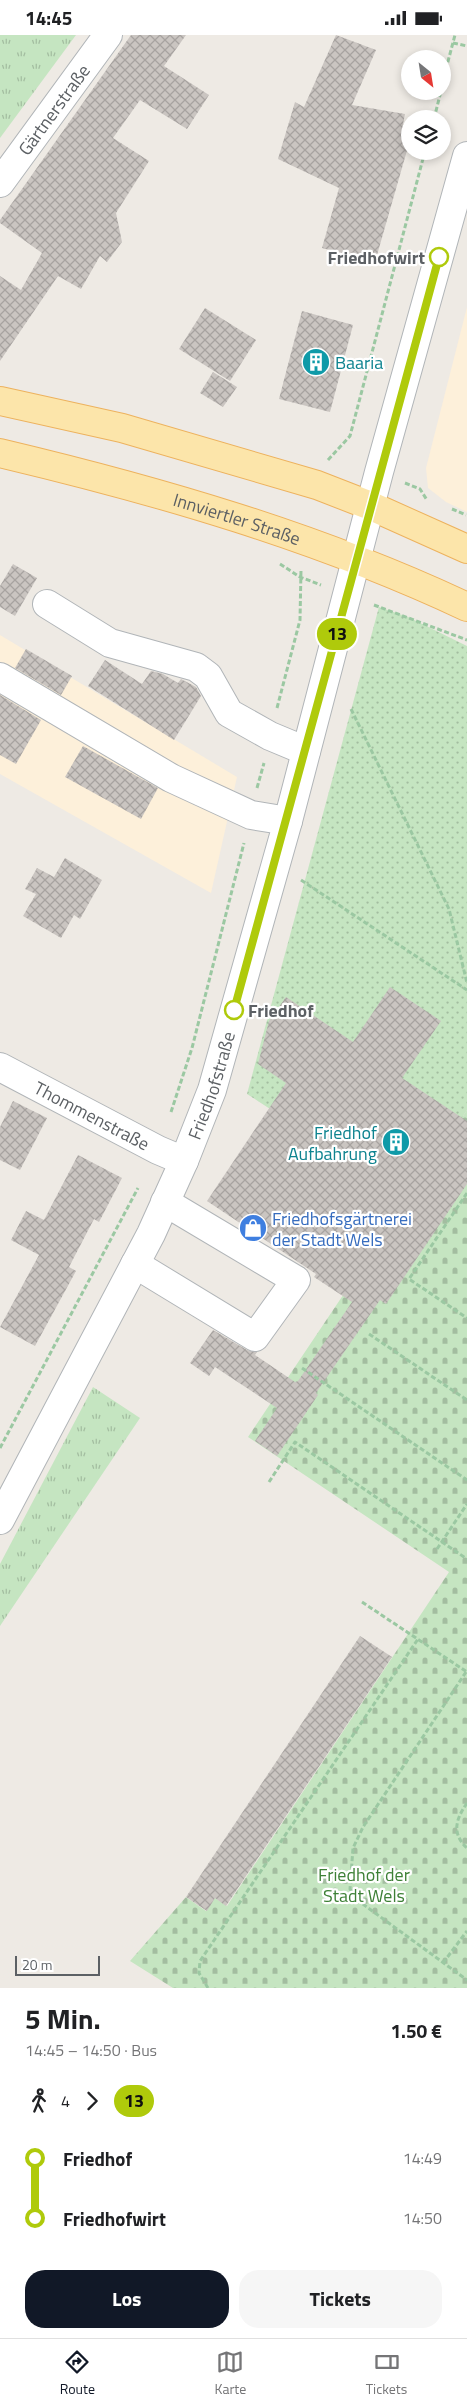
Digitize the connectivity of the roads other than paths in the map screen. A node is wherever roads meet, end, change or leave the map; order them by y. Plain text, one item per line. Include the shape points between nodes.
1 (108, 35) edge
2 (467, 156) edge
3 (0, 183) edge
4 (0, 401) edge
5 (0, 453) edge
6 (371, 506) junction
7 (467, 549) edge
8 (355, 560) junction
9 (47, 604) dead end
10 (467, 607) edge
11 (0, 677) edge
12 (306, 751) junction
13 (288, 821) junction
14 (0, 1067) edge
15 (184, 1161) junction
16 (166, 1202) junction
17 (135, 1264) junction
18 (0, 1520) edge

1 - 3 street, Gärtnerstraße
2 - 6 street, Friedhofstraße
4 - 6 main road via 122,428 317,485
5 - 8 main road, Innviertler Straße via 108,479 307,540
6 - 7 main road
6 - 8 street, Friedhofstraße
8 - 10 main road, Innviertler Straße
8 - 12 street, Friedhofstraße
9 - 12 street via 110,643 196,667 208,675 228,713
11 - 13 street via 171,778 251,815
12 - 13 street, Friedhofstraße
13 - 15 street, Friedhofstraße via 212,1090
14 - 15 street, Thommenstraße
15 - 16 street, Friedhofstraße
16 - 17 street, Friedhofstraße
16 - 17 street via 296,1280 254,1337
17 - 18 street, Friedhofstraße

